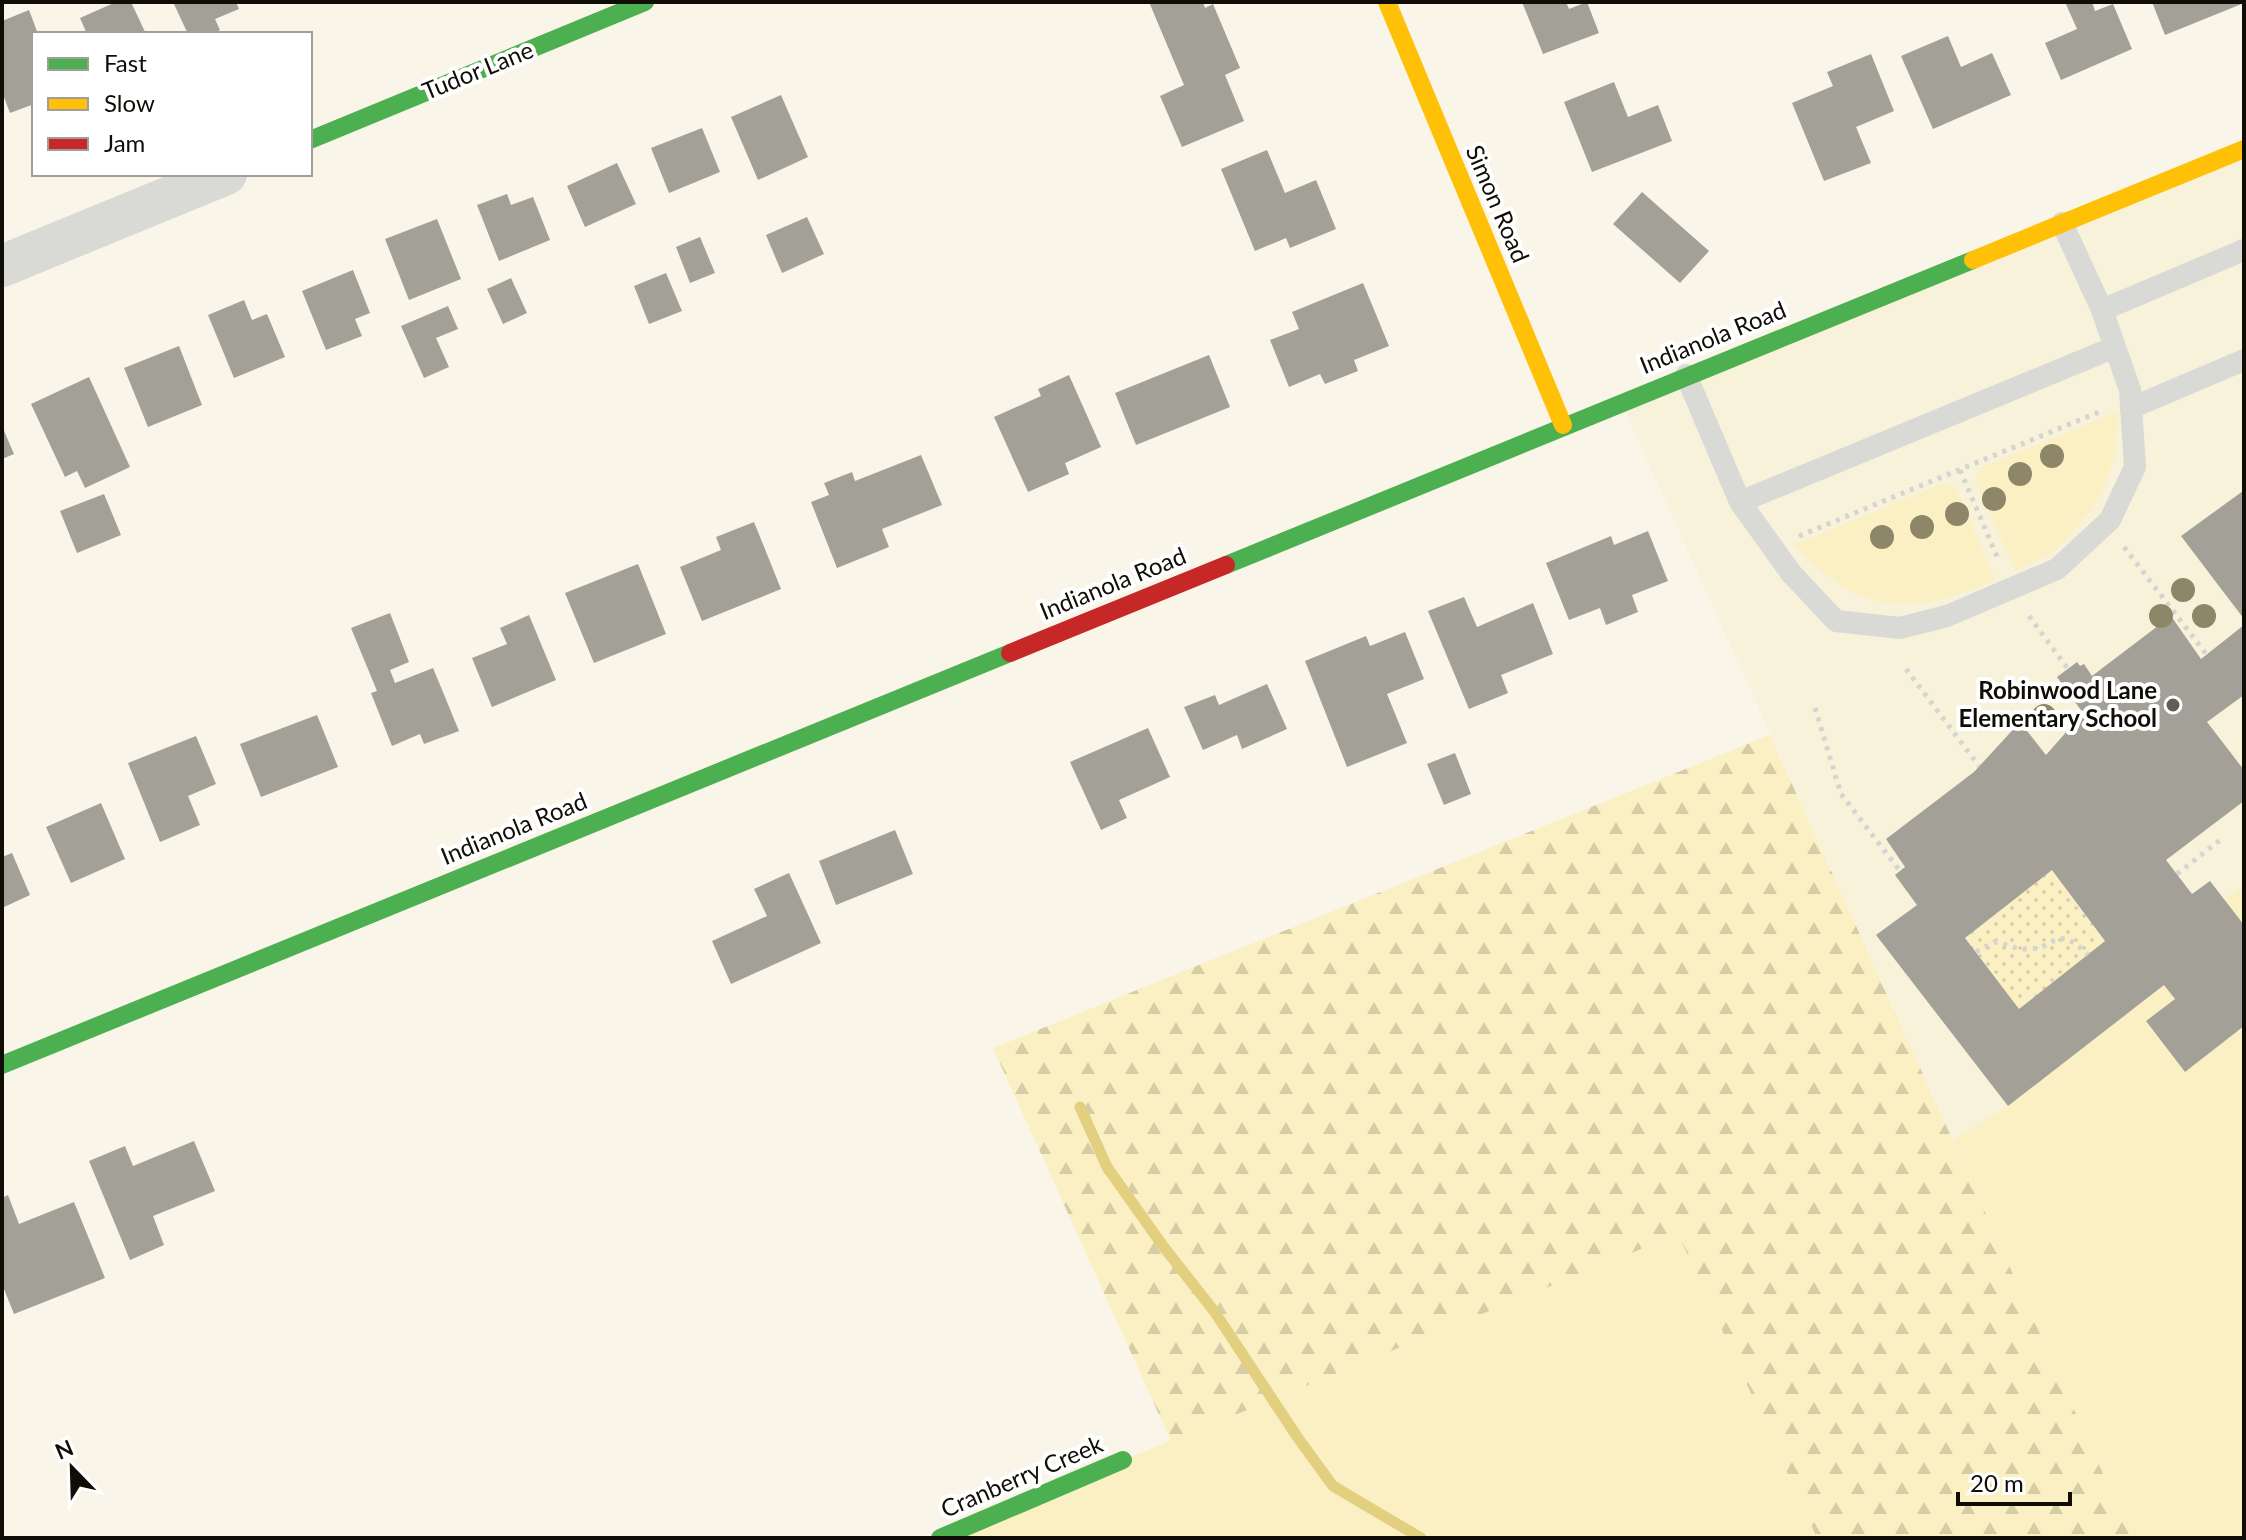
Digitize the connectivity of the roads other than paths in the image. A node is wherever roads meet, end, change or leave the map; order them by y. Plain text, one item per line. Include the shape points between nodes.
1 (645, 2) edge
2 (1387, 2) edge
3 (312, 139) edge
4 (2244, 149) edge
5 (221, 176) edge
6 (2062, 223) junction
7 (2244, 250) edge
8 (2, 266) edge
9 (2102, 310) junction
10 (2115, 347) junction
11 (2244, 360) edge
12 (1686, 375) junction
13 (2131, 404) junction
14 (1563, 425) junction
15 (1740, 502) junction
16 (2, 1065) edge
17 (1123, 1460) dead end
18 (940, 1538) edge

1 - 3 street, Tudor Lane
2 - 14 street, Simon Road
4 - 6 street, Indianola Road
5 - 8 street
6 - 9 lane
6 - 12 street, Indianola Road
7 - 9 lane
9 - 10 lane
10 - 13 lane
10 - 15 lane
11 - 13 lane
12 - 14 street, Indianola Road
12 - 15 lane
13 - 15 lane via 2135,467 2110,520 2057,569 1947,616 1900,628 1836,621 1791,573
14 - 16 street, Indianola Road
17 - 18 street, Cranberry Creek

